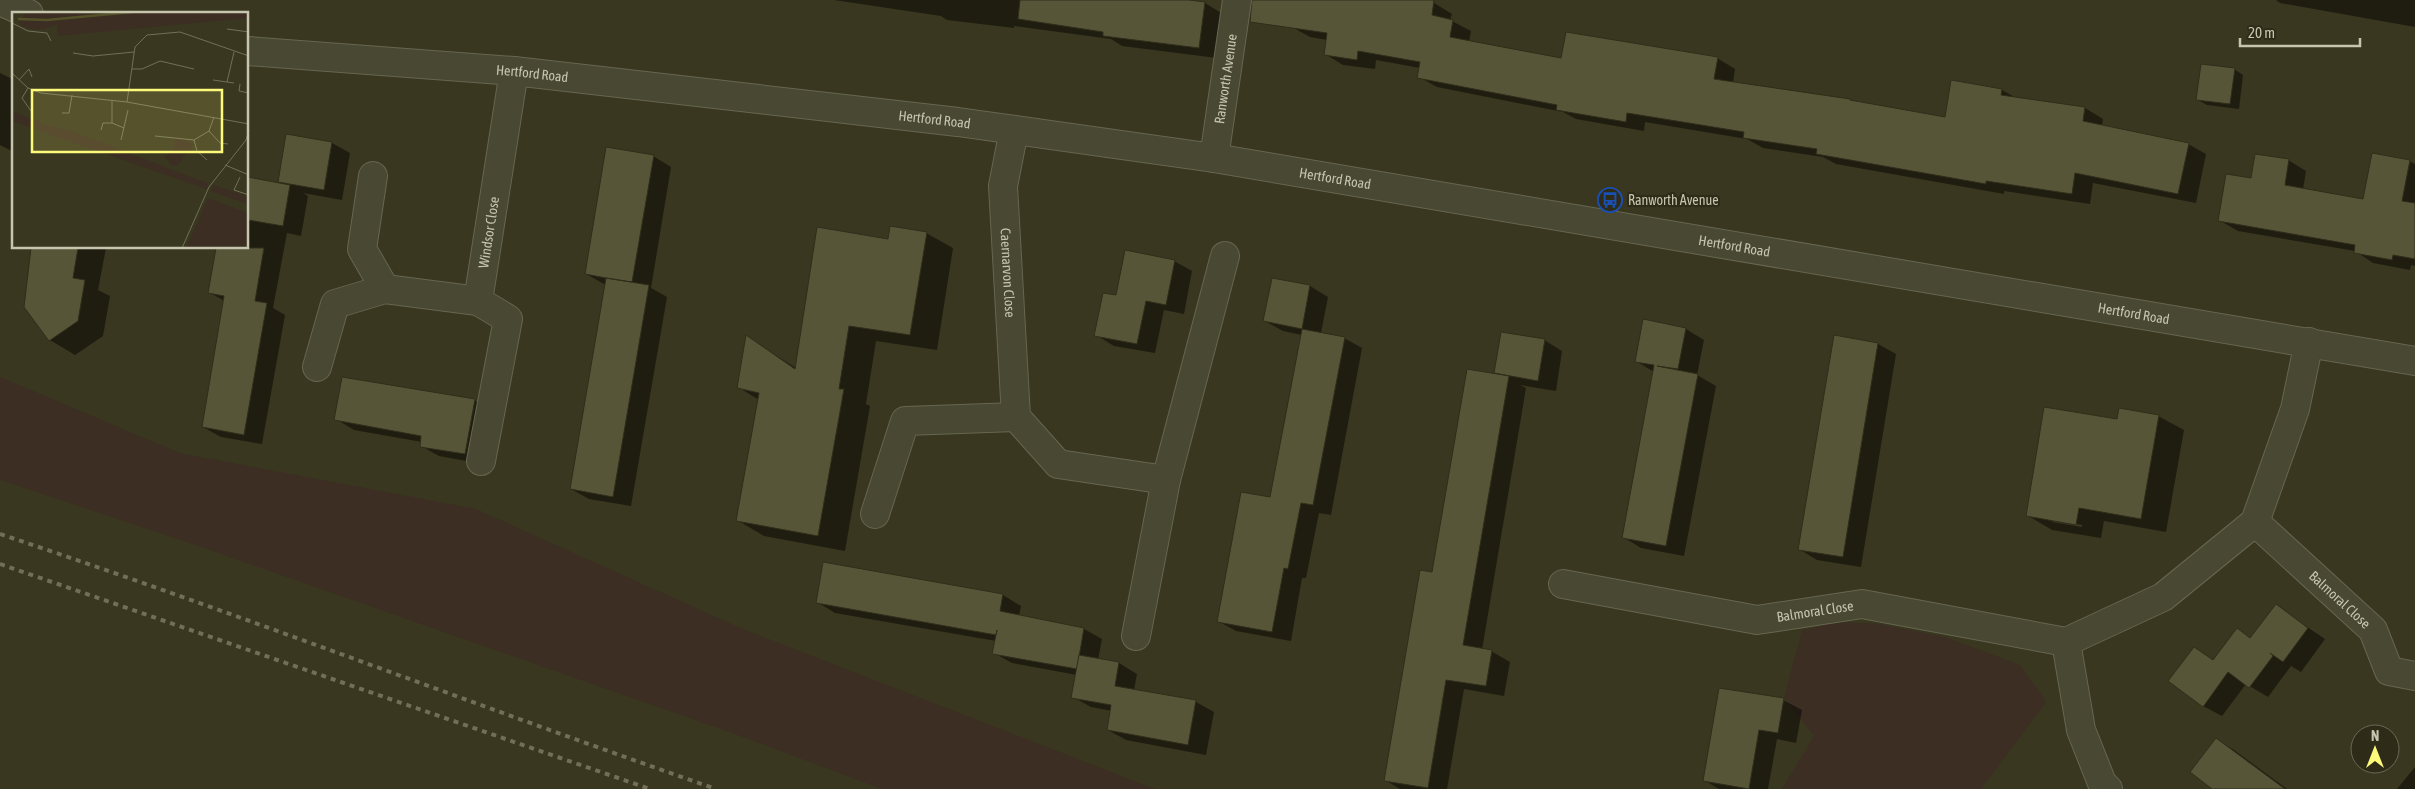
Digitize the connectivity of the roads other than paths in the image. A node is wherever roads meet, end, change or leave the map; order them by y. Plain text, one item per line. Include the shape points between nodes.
1 (1237, 0) edge
2 (0, 1) edge
3 (25, 12) edge
4 (249, 51) edge
5 (514, 71) junction
6 (1014, 130) junction
7 (1214, 158) junction
8 (373, 176) dead end
9 (1225, 256) dead end
10 (385, 289) junction
11 (478, 301) junction
12 (2309, 342) junction
13 (2415, 360) edge
14 (317, 367) dead end
15 (1016, 417) junction
16 (480, 461) dead end
17 (1166, 480) junction
18 (876, 514) dead end
19 (2255, 522) junction
20 (1563, 584) dead end
21 (1136, 636) dead end
22 (2066, 642) junction
23 (2415, 676) edge
24 (2108, 789) edge

1 - 7 street, Ranworth Avenue
2 - 3 street
4 - 5 street, Hertford Road
5 - 6 street, Hertford Road
5 - 11 street, Windsor Close
6 - 7 street, Hertford Road
6 - 15 street, Caernarvon Close via 1003,186
7 - 12 street, Hertford Road
8 - 10 street via 362,249
9 - 17 street
10 - 11 street
10 - 14 street via 335,304
11 - 16 street via 508,319
12 - 13 street, Hertford Road
12 - 19 street via 2295,409
15 - 17 street via 1058,464
15 - 18 street via 905,421
17 - 21 street
19 - 22 street via 2163,597
19 - 23 street, Balmoral Close via 2373,630 2389,671
20 - 22 street, Balmoral Close via 1757,620 1862,604
22 - 24 street via 2081,730 2102,783

